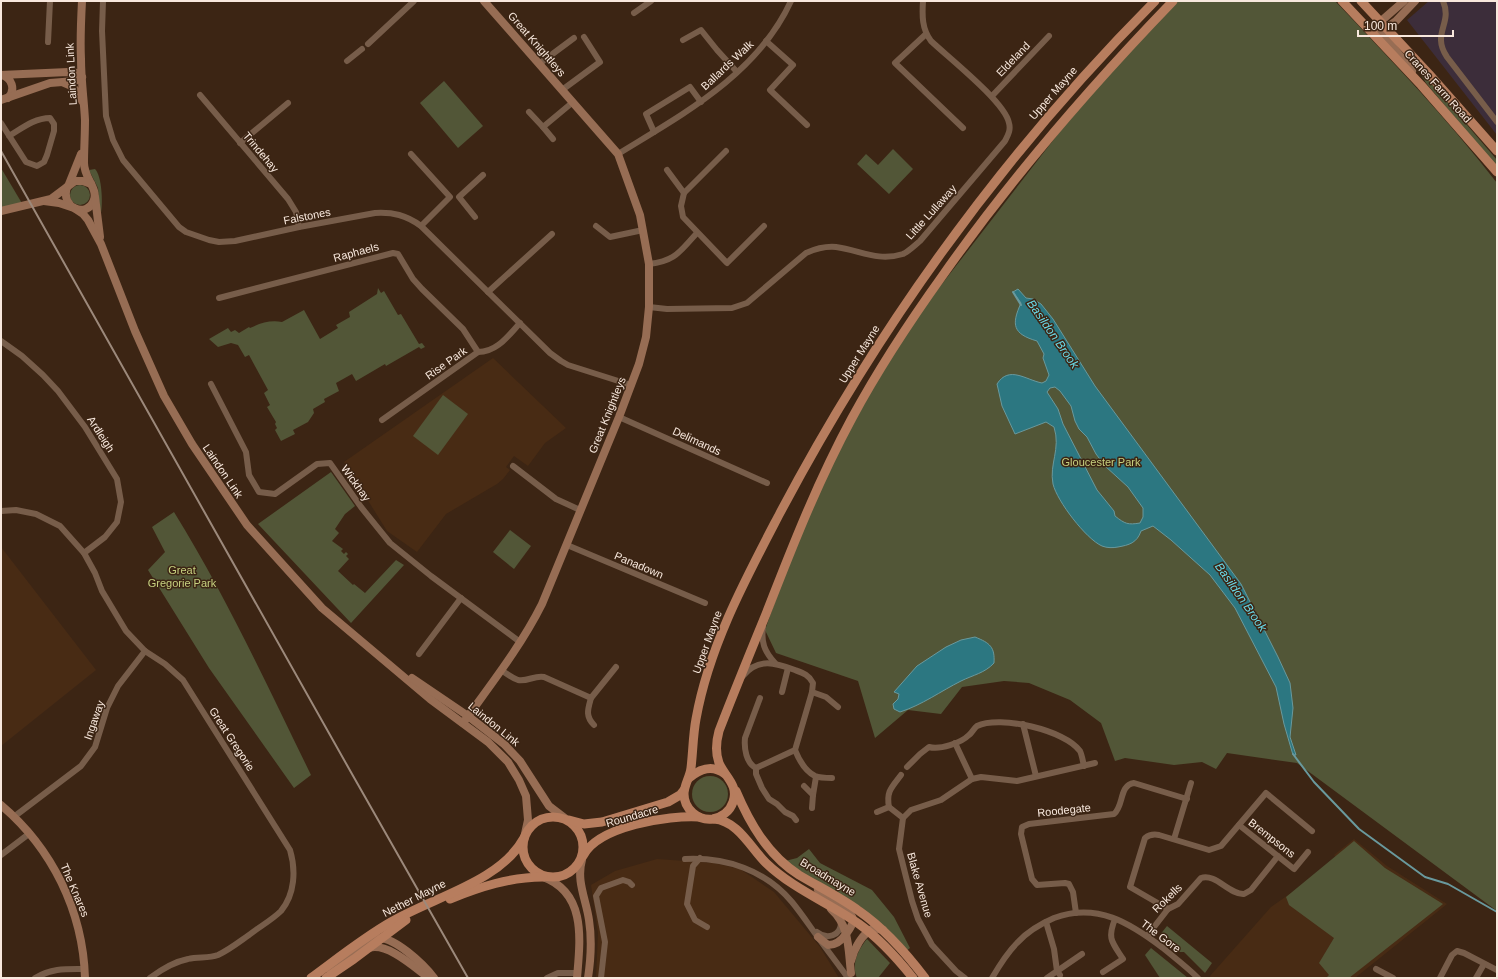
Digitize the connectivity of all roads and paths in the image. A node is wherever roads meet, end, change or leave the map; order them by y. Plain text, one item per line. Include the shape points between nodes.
1 (50, 1) edge
2 (82, 1) edge
3 (104, 1) edge
4 (414, 1) edge
5 (484, 1) edge
6 (651, 1) edge
7 (923, 1) edge
8 (1154, 1) edge
9 (1173, 1) edge
10 (1342, 1) edge
11 (1361, 1) edge
12 (1404, 1) edge
13 (1415, 1) edge
14 (1443, 1) edge
15 (789, 2) edge
16 (406, 3) edge
17 (1394, 9) junction
18 (634, 13) dead end
19 (1365, 25) junction
20 (1382, 27) junction
21 (926, 34) junction
22 (1049, 36) dead end
23 (584, 37) dead end
24 (574, 38) dead end
25 (683, 40) dead end
26 (766, 41) junction
27 (48, 42) dead end
28 (368, 44) dead end
29 (362, 49) dead end
30 (80, 59) junction
31 (347, 61) dead end
32 (540, 64) junction
33 (68, 72) junction
34 (737, 72) junction
35 (1, 75) edge
36 (82, 77) junction
37 (58, 82) junction
38 (1421, 85) junction
39 (562, 90) junction
40 (200, 95) dead end
41 (992, 96) junction
42 (4, 99) edge
43 (573, 102) junction
44 (701, 102) junction
45 (288, 103) dead end
46 (84, 108) junction
47 (529, 112) dead end
48 (1497, 122) edge
49 (1, 123) edge
50 (807, 125) dead end
51 (543, 127) junction
52 (963, 128) dead end
53 (654, 132) junction
54 (9, 136) junction
55 (553, 139) dead end
56 (240, 143) junction
57 (84, 146) junction
58 (726, 151) dead end
59 (1497, 151) edge
60 (411, 154) dead end
61 (618, 154) junction
62 (667, 170) dead end
63 (1497, 172) edge
64 (483, 175) dead end
65 (91, 184) junction
66 (68, 186) junction
67 (95, 194) junction
68 (684, 194) junction
69 (450, 198) junction
70 (459, 198) junction
71 (44, 201) junction
72 (74, 208) junction
73 (1, 209) edge
74 (475, 217) dead end
75 (421, 226) junction
76 (596, 226) dead end
77 (764, 226) dead end
78 (299, 227) junction
79 (643, 230) junction
80 (697, 233) junction
81 (552, 234) dead end
82 (100, 244) junction
83 (649, 264) junction
84 (488, 292) junction
85 (219, 298) dead end
86 (649, 307) junction
87 (520, 323) junction
88 (1, 341) edge
89 (478, 352) junction
90 (211, 384) dead end
91 (631, 385) junction
92 (619, 417) junction
93 (382, 420) dead end
94 (513, 466) dead end
95 (767, 483) dead end
96 (580, 510) junction
97 (1, 511) edge
98 (567, 546) junction
99 (84, 553) junction
100 (461, 598) junction
101 (705, 602) dead end
102 (768, 608) junction
103 (520, 642) junction
104 (145, 651) junction
105 (419, 654) dead end
106 (775, 663) junction
107 (616, 667) dead end
108 (788, 668) junction
109 (500, 670) junction
110 (739, 683) junction
111 (782, 692) dead end
112 (812, 692) junction
113 (591, 698) junction
114 (760, 698) dead end
115 (838, 707) dead end
116 (465, 719) junction
117 (1023, 724) junction
118 (594, 725) dead end
119 (955, 744) junction
120 (795, 750) junction
121 (1095, 763) dead end
122 (1084, 766) junction
123 (907, 767) dead end
124 (756, 768) junction
125 (901, 775) dead end
126 (728, 776) junction
127 (1036, 776) junction
128 (816, 777) junction
129 (689, 778) junction
130 (832, 778) dead end
131 (972, 779) junction
132 (1191, 783) dead end
133 (734, 786) junction
134 (804, 786) dead end
135 (684, 790) junction
136 (813, 795) junction
137 (1187, 799) junction
138 (1, 805) edge
139 (888, 807) junction
140 (812, 808) dead end
141 (877, 812) dead end
142 (15, 816) junction
143 (700, 817) junction
144 (903, 818) junction
145 (566, 819) junction
146 (710, 819) junction
147 (796, 820) dead end
148 (1239, 825) junction
149 (1312, 831) dead end
150 (30, 833) junction
151 (524, 838) junction
152 (1174, 839) junction
153 (1308, 852) dead end
154 (1, 855) edge
155 (1278, 856) junction
156 (700, 858) junction
157 (686, 859) dead end
158 (582, 860) junction
159 (798, 874) junction
160 (543, 877) junction
161 (632, 885) dead end
162 (823, 902) junction
163 (1168, 909) junction
164 (1076, 913) junction
165 (1115, 919) junction
166 (589, 920) junction
167 (853, 920) junction
168 (807, 922) junction
169 (841, 922) junction
170 (1046, 922) junction
171 (707, 926) dead end
172 (392, 930) junction
173 (883, 930) junction
174 (869, 931) junction
175 (847, 933) junction
176 (1147, 936) junction
177 (818, 937) junction
178 (382, 938) junction
179 (394, 943) junction
180 (368, 949) junction
181 (1082, 954) dead end
182 (1484, 964) junction
183 (84, 968) junction
184 (1376, 969) dead end
185 (1497, 970) edge
186 (1103, 972) dead end
187 (1059, 973) junction
188 (323, 975) edge
189 (577, 976) edge
190 (850, 976) edge
191 (35, 978) edge
192 (85, 978) edge
193 (150, 978) edge
194 (311, 978) edge
195 (429, 978) edge
196 (434, 978) edge
197 (547, 978) edge
198 (588, 978) edge
199 (601, 978) edge
200 (913, 978) edge
201 (925, 978) edge
202 (965, 978) edge
203 (992, 978) edge
204 (1047, 978) edge
205 (1198, 978) edge
206 (1393, 978) edge
207 (1440, 978) edge
208 (1476, 978) edge

1 - 27 street
2 - 30 street, Laindon Link
3 - 78 street, Falstones via 103,61 109,129 123,160 171,218 186,232 219,242
4 - 16 street
5 - 32 street, Great Knightleys
6 - 18 street
7 - 21 street
8 - 129 main road, Upper Mayne via 1078,82 1006,168 919,284 842,403 767,538 722,631 698,707
9 - 102 main road via 1113,63 1008,186 899,337 832,456
10 - 19 main road, Cranes Farm Road
11 - 17 street, Cranes Farm Road via 1382,13
11 - 20 main road, Cranes Farm Road
12 - 17 street
13 - 20 street via 1396,21
14 - 48 street via 1447,14 1440,36 1442,48
15 - 26 street, Ballards Walk via 781,20
16 - 28 street
17 - 20 street
19 - 20 main road via 1374,30
19 - 38 main road, Cranes Farm Road
20 - 38 street
20 - 59 main road, Cranes Farm Road via 1429,74
21 - 41 street, Little Lullaway
21 - 52 street via 895,63
22 - 41 street, Eldeland
23 - 39 street via 600,62
24 - 32 street
25 - 34 street via 701,30
26 - 34 street, Ballards Walk
26 - 50 street via 793,65 770,90
29 - 31 street
30 - 33 street via 77,69
30 - 36 street, Laindon Link
32 - 39 street, Great Knightleys
33 - 35 street
33 - 36 street via 78,73
34 - 44 street, Ballards Walk
35 - 42 street via 12,83 12,92
36 - 37 street via 75,81
36 - 46 street, Laindon Link
37 - 42 street via 41,85
37 - 46 street via 72,86 79,94
38 - 63 main road, Cranes Farm Road
39 - 43 street, Great Knightleys
40 - 56 street, Trindehay
41 - 86 street, Little Lullaway via 1010,124 1005,141 920,241 904,253 881,258 837,247 815,249 806,252 747,303 732,308
43 - 51 street
43 - 61 street, Great Knightleys
44 - 53 street, Ballards Walk
44 - 53 street, Ballards Walk via 690,87 646,114
45 - 56 street
46 - 57 street, Laindon Link
47 - 51 street
49 - 54 street
51 - 55 street
53 - 61 street, Ballards Walk
54 - 54 street via 26,162 37,166 44,162 47,155 54,124 50,118 42,118
56 - 78 street, Trindehay via 293,205
57 - 65 street, Laindon Link via 84,169
57 - 66 street, Laindon Link
58 - 68 street
60 - 69 street
61 - 79 street, Great Knightleys via 637,204
62 - 68 street
64 - 70 street
65 - 66 street via 79,180
65 - 67 street
66 - 71 street via 55,197
66 - 72 street via 66,198
67 - 72 street via 93,203 87,208
67 - 82 street, Laindon Link
68 - 80 street via 681,206 683,217
69 - 70 street
69 - 75 street
70 - 74 street
71 - 72 street
71 - 73 street
72 - 82 street, Laindon Link via 86,217
75 - 78 street, Falstones via 412,219 388,212
75 - 84 street, Falstones
76 - 79 street via 610,236
77 - 80 street via 727,263
79 - 83 street, Great Knightleys
80 - 83 street via 672,258
81 - 84 street
82 - 116 street, Laindon Link via 164,396 192,444 247,525 322,608 391,665 420,683
83 - 86 street, Great Knightleys
84 - 87 street, Falstones
85 - 89 street, Raphaels via 393,253 398,254 413,279 463,329
86 - 91 street, Great Knightleys via 646,337
87 - 89 street, Rise Park via 498,346
87 - 91 street, Falstones via 561,361
88 - 99 street, Ardleigh via 38,370 58,391 85,427 117,479 121,502 117,522 105,537
89 - 93 street, Rise Park
90 - 100 street, Wickhay via 246,452 249,475 259,492 275,494 317,464 330,463 390,543
91 - 92 street, Great Knightleys
92 - 95 street, Delimands
92 - 96 street, Great Knightleys
94 - 96 street via 556,499
96 - 98 street, Great Knightleys
97 - 99 street, Great Gregorie via 16,510 36,514 60,526
98 - 101 street, Panadown
98 - 103 street, Great Knightleys via 542,604
99 - 104 street, Great Gregorie via 114,613 126,632
100 - 103 street, Wickhay
100 - 105 street
102 - 106 street via 762,639 765,651
102 - 110 main road
103 - 109 street, Great Knightleys
104 - 142 street, Ingaway via 118,686 107,708 95,746 81,766
104 - 193 street, Great Gregorie via 183,680 278,830 290,850 294,863 294,881 290,896 281,910 267,922 218,955 189,958 169,965
106 - 108 street
106 - 110 street via 760,664 750,669
107 - 113 street
108 - 111 street
108 - 112 street via 810,678 813,682
109 - 113 street via 517,680 544,677
109 - 116 street, Great Knightleys
110 - 126 main road via 719,731 716,746 720,765
112 - 115 street via 826,697
112 - 120 street
113 - 118 street via 587,714
114 - 124 street via 745,738 749,761
116 - 145 street, Laindon Link via 513,753 527,770 549,806
116 - 151 street, Laindon Link via 508,762 519,780 526,796 528,812
117 - 119 street via 994,721 976,727 969,736
117 - 122 street via 1064,740 1080,752
117 - 127 street
119 - 123 street via 936,749 929,747
119 - 131 street
120 - 124 street
120 - 128 street via 800,761
121 - 122 street
122 - 127 street
124 - 147 street via 762,788 769,798
125 - 139 street via 888,794
126 - 129 main road via 713,769 705,769
126 - 133 main road
127 - 131 street via 1017,781 981,777
128 - 130 street
128 - 136 street
129 - 135 main road, Upper Mayne
131 - 144 street via 941,800 911,810
132 - 137 street
133 - 146 main road via 734,798 730,809 725,814
133 - 159 main road, Broadmayne via 748,818 761,839 777,857
134 - 136 street
135 - 143 main road via 689,809
135 - 145 main road, Roundacre via 668,802 602,822 584,824
136 - 140 street
137 - 152 street
137 - 164 street, Roodegate via 1131,783 1125,788 1119,808 1114,814 1022,827 1021,834 1032,880 1037,885 1069,884 1073,892
138 - 142 street, The Knares
139 - 141 street
139 - 144 street
142 - 150 street, The Knares
143 - 146 main road
143 - 158 main road, Roundacre via 664,818 615,832 596,840
144 - 202 street, Blake Avenue via 899,849 918,919 932,945
145 - 151 main road via 552,817 539,821 530,828
145 - 158 main road via 574,825 581,836
146 - 162 main road via 732,825 777,873
148 - 149 street, Brempsons via 1266,794
148 - 152 street, Brempsons via 1221,846 1213,850
148 - 155 street, Brempsons
150 - 154 street
150 - 183 street, The Knares via 62,881 80,933
151 - 160 main road via 523,850 527,862
151 - 188 main road, Nether Mayne via 511,856 494,870 391,922 351,948
152 - 163 street, Brempsons via 1153,834 1145,838 1130,887
153 - 155 street, Brempsons via 1294,869
155 - 163 street, Rokells via 1251,890 1244,894 1238,894 1209,878 1203,878 1178,904
156 - 157 street
156 - 168 street via 732,863 763,878 787,897
156 - 171 street via 693,866 687,904 695,920
158 - 160 main road via 566,874
158 - 166 street via 580,879
159 - 167 street via 846,908
159 - 173 main road, Broadmayne via 849,904
160 - 172 main road, Nether Mayne via 516,879 477,888 417,914
160 - 189 street via 560,886 575,908 580,940
161 - 199 street via 623,880 597,891 596,901 605,942
162 - 167 main road
162 - 169 street via 833,910
163 - 176 street, Rokells
164 - 165 street, The Gore via 1096,913
164 - 170 street, The Gore
165 - 176 street, The Gore
165 - 186 street via 1111,938 1123,959
166 - 189 street via 584,967
166 - 198 street via 591,943
167 - 174 main road
167 - 175 street
168 - 169 street via 820,935 827,937 839,931
168 - 177 street
169 - 175 street
170 - 187 street
170 - 203 street, The Gore via 1034,928 1017,943
172 - 178 main road, Nether Mayne
172 - 179 street via 389,936
173 - 174 street via 877,928
173 - 201 main road, Broadmayne
174 - 190 street via 853,954
174 - 200 main road
175 - 177 street via 831,945
175 - 190 street
176 - 205 street, The Gore
177 - 190 street
178 - 179 street
178 - 180 main road, Nether Mayne
178 - 188 street via 366,944
179 - 196 street via 414,956
180 - 188 main road, Nether Mayne
180 - 195 street via 379,946 388,950
181 - 187 street
182 - 185 street
182 - 207 street via 1457,951 1452,955
182 - 208 street
183 - 191 street via 57,969
183 - 192 street, The Knares
184 - 206 street
187 - 204 street
188 - 194 main road, Nether Mayne
189 - 197 street via 558,973

